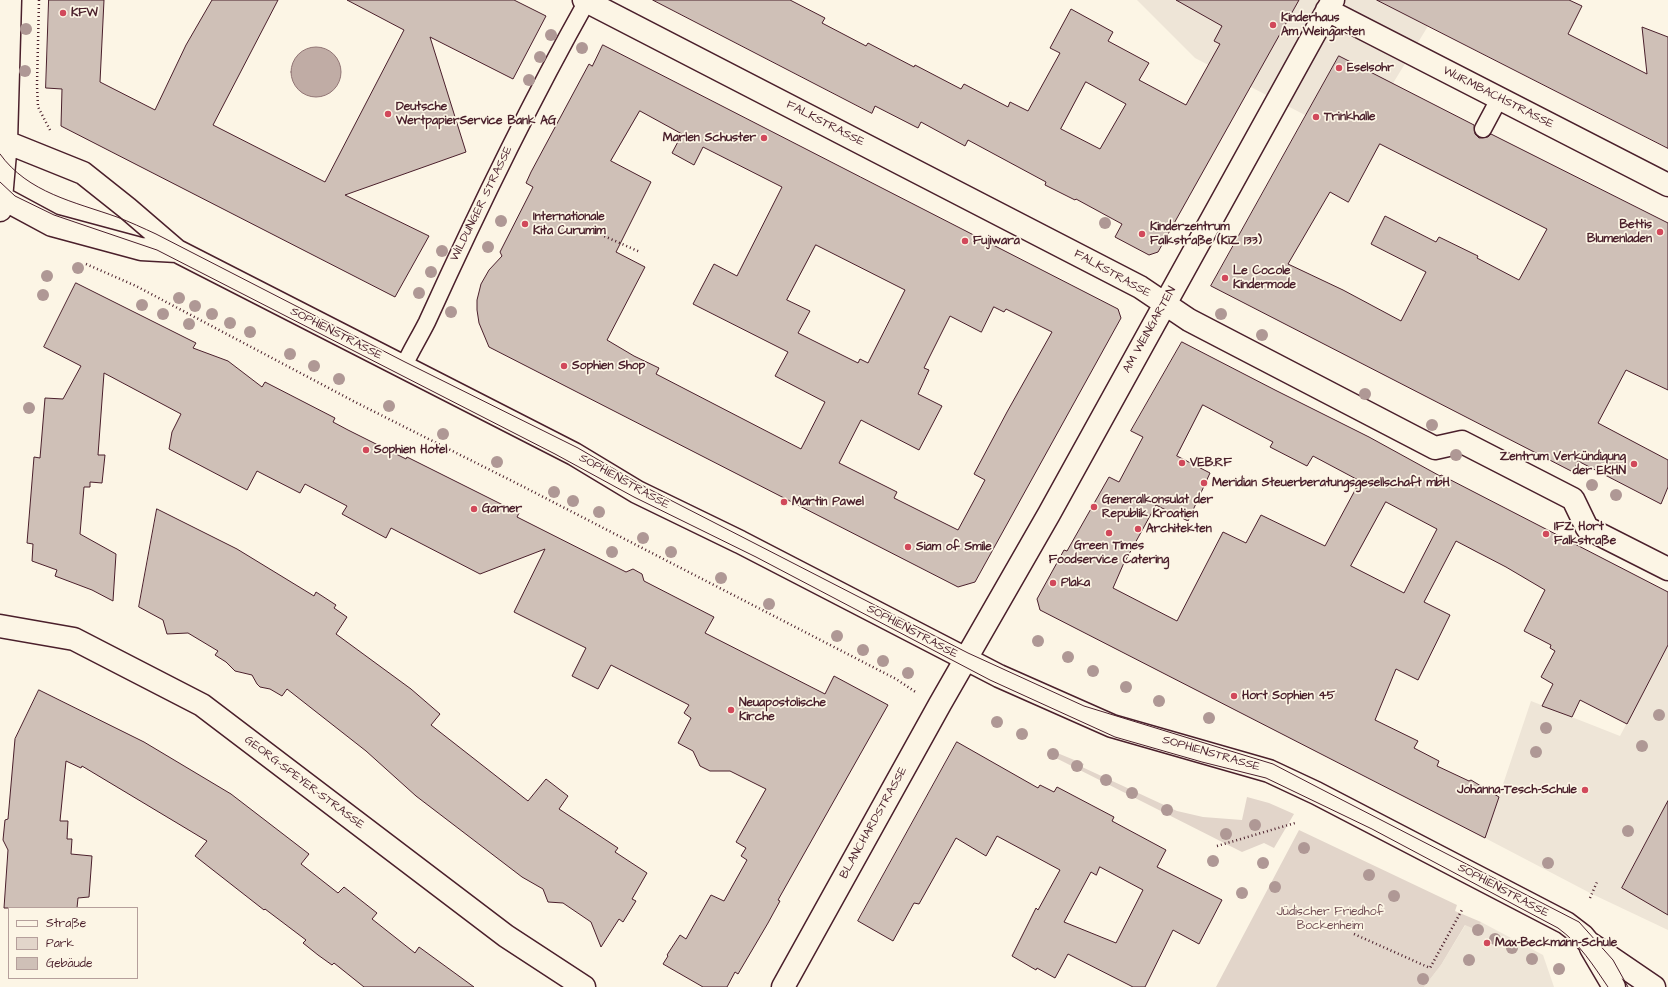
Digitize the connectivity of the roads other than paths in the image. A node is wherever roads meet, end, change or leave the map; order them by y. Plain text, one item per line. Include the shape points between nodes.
1 (10, 0) edge
2 (586, 0) edge
3 (1330, 5) edge
4 (1499, 99) junction
5 (1483, 129) dead end
6 (3, 141) edge
7 (1668, 185) edge
8 (0, 201) edge
9 (177, 252) junction
10 (1164, 303) junction
11 (403, 368) junction
12 (1668, 569) edge
13 (0, 626) edge
14 (964, 659) junction
15 (1588, 942) junction
16 (584, 987) edge
17 (783, 987) edge
18 (1614, 987) edge
19 (1654, 987) edge

1 - 6 street
2 - 10 street, FALKSTRASSE via 1140,287
2 - 11 lane, WILDUNGER STRASSE
3 - 4 street, WURMBACHSTRASSE
3 - 10 street, AM WEINGARTEN
4 - 5 lane
4 - 7 street, WURMBACHSTRASSE
6 - 8 street
6 - 9 street, SOPHIENSTRASSE via 83,173
8 - 9 street, SOPHIENSTRASSE via 52,225 141,249
9 - 11 street, SOPHIENSTRASSE
10 - 12 street, FALKSTRASSE via 1189,320 1435,448 1462,442 1573,499 1587,528
10 - 14 street, AM WEINGARTEN via 1049,514
11 - 14 street, SOPHIENSTRASSE via 574,454 637,492 746,545
13 - 16 street, GEORG-SPEYER-STRASSE via 74,639 202,706 506,936
14 - 15 street, SOPHIENSTRASSE via 1112,726 1269,771 1566,923
14 - 17 street, BLANCHARDSTRASSE
15 - 18 street
15 - 19 street, SOPHIENSTRASSE

